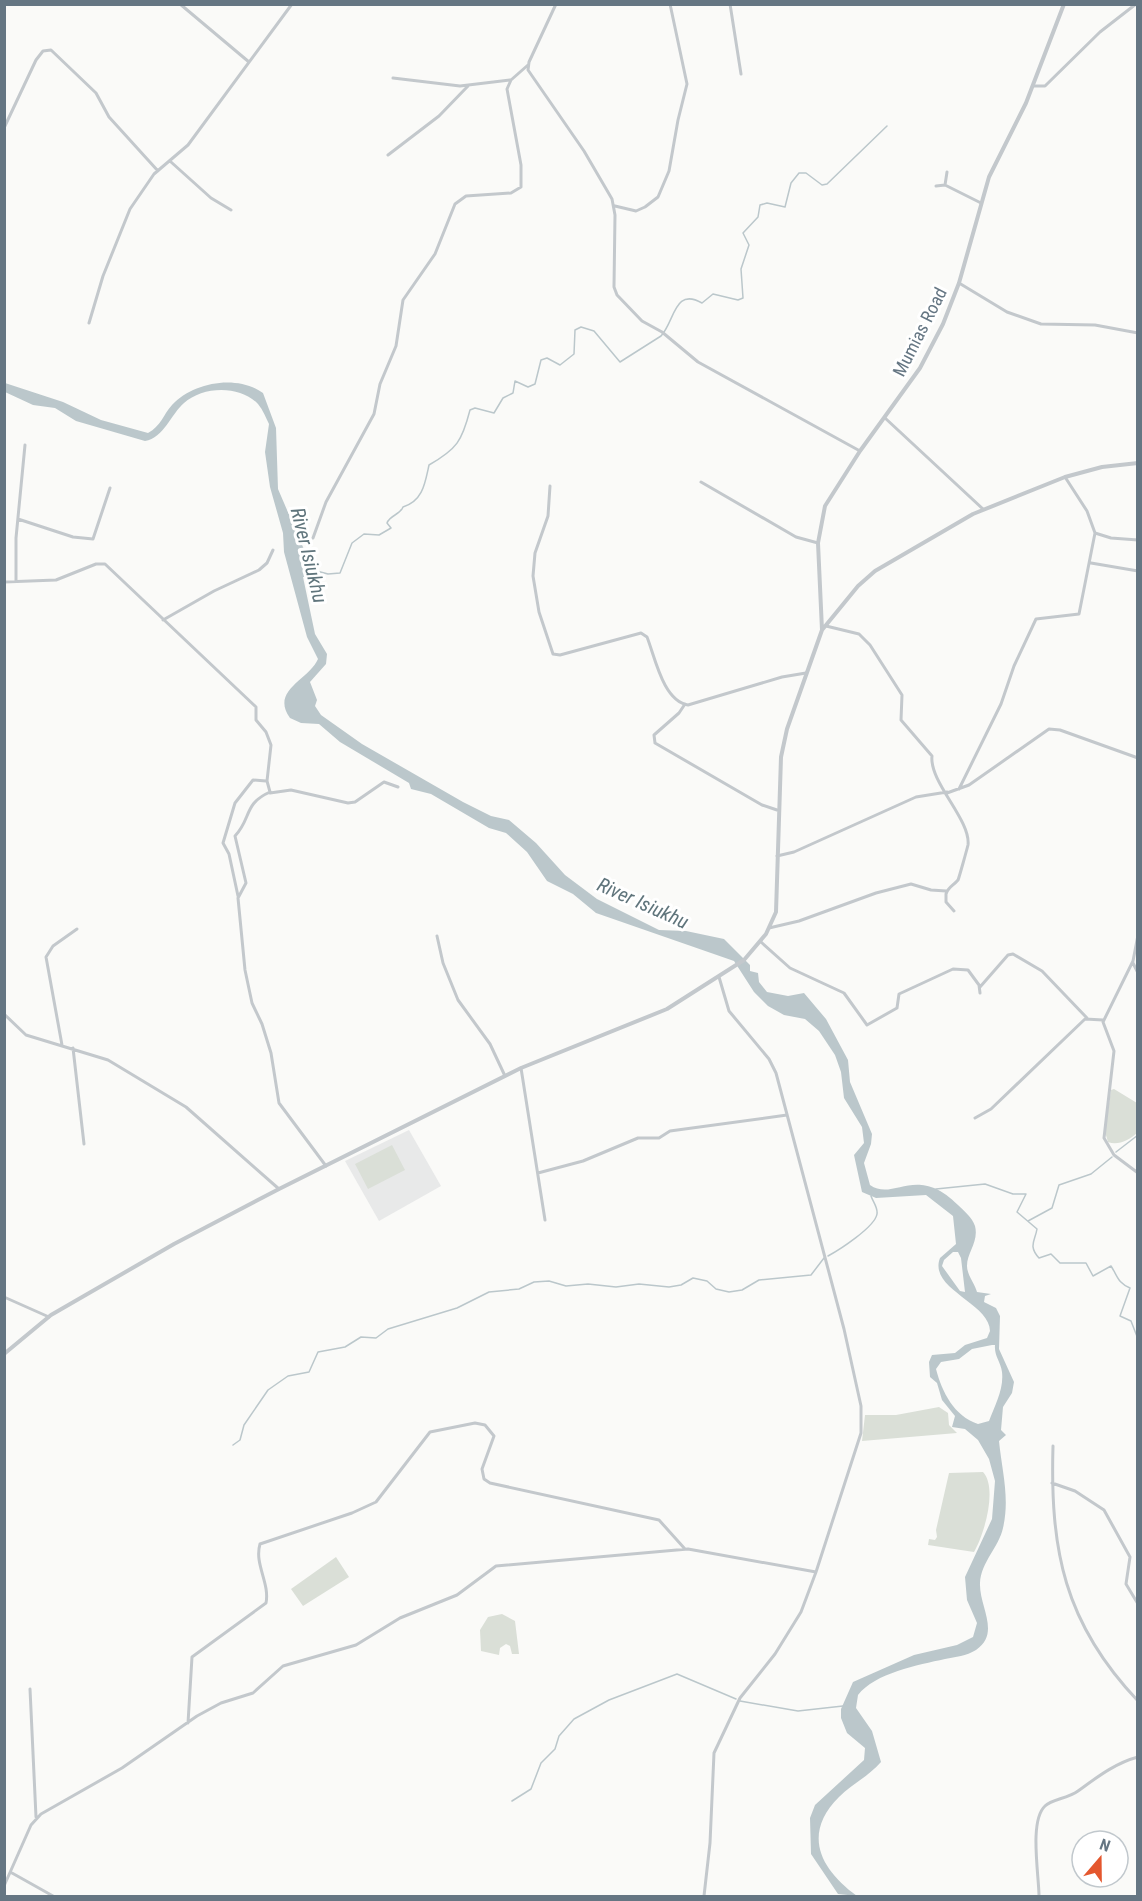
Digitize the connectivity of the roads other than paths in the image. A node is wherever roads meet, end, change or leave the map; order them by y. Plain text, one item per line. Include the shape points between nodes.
1 (180, 4) edge
2 (292, 4) edge
3 (556, 4) edge
4 (670, 4) edge
5 (730, 4) edge
6 (1064, 4) edge
7 (1136, 4) edge
8 (249, 62) junction
9 (528, 65) junction
10 (741, 74) dead end
11 (393, 78) dead end
12 (511, 80) junction
13 (468, 86) junction
14 (1033, 86) junction
15 (4, 128) edge
16 (388, 155) dead end
17 (171, 162) junction
18 (158, 171) junction
19 (947, 172) dead end
20 (945, 185) junction
21 (936, 186) dead end
22 (981, 203) junction
23 (614, 206) junction
24 (231, 210) dead end
25 (959, 283) junction
26 (89, 323) dead end
27 (1137, 333) edge
28 (885, 418) junction
29 (25, 444) dead end
30 (860, 451) junction
31 (1137, 463) edge
32 (1065, 477) junction
33 (701, 482) dead end
34 (550, 486) dead end
35 (110, 488) dead end
36 (983, 509) junction
37 (18, 519) junction
38 (1095, 533) junction
39 (313, 538) dead end
40 (1137, 540) edge
41 (818, 543) junction
42 (273, 550) dead end
43 (1091, 563) junction
44 (1137, 571) edge
45 (15, 581) junction
46 (4, 582) edge
47 (163, 620) junction
48 (826, 626) junction
49 (822, 630) junction
50 (806, 673) junction
51 (685, 704) junction
52 (1137, 758) edge
53 (267, 782) junction
54 (398, 787) dead end
55 (959, 789) junction
56 (270, 793) junction
57 (947, 793) junction
58 (777, 810) junction
59 (777, 856) junction
60 (946, 891) junction
61 (238, 898) junction
62 (954, 911) dead end
63 (770, 928) junction
64 (77, 929) dead end
65 (1137, 935) edge
66 (437, 936) dead end
67 (761, 942) junction
68 (1133, 961) junction
69 (1137, 973) edge
70 (719, 976) junction
71 (980, 987) junction
72 (980, 993) dead end
73 (4, 1014) edge
74 (1087, 1018) junction
75 (1103, 1020) junction
76 (62, 1045) junction
77 (73, 1048) junction
78 (521, 1068) junction
79 (505, 1076) junction
80 (787, 1115) junction
81 (975, 1118) dead end
82 (84, 1144) dead end
83 (326, 1166) junction
84 (537, 1173) junction
85 (1137, 1173) edge
86 (279, 1189) junction
87 (544, 1220) dead end
88 (4, 1297) edge
89 (49, 1317) junction
90 (4, 1354) edge
91 (1053, 1446) dead end
92 (1052, 1483) junction
93 (685, 1549) junction
94 (816, 1572) junction
95 (1137, 1604) edge
96 (30, 1689) dead end
97 (1137, 1701) edge
98 (188, 1723) junction
99 (1137, 1758) edge
100 (36, 1817) junction
101 (12, 1874) junction
102 (4, 1886) edge
103 (53, 1896) edge
104 (704, 1896) edge
105 (1039, 1896) edge

1 - 8 street
2 - 8 street
3 - 9 street
4 - 23 street via 687,84 669,171 658,196 645,207 636,211
5 - 10 street
6 - 14 street, Mumias Road
7 - 14 street via 1096,36 1045,86
8 - 17 street
9 - 12 street
9 - 23 street via 584,151
11 - 13 street
12 - 13 street
12 - 39 street via 507,89 521,165 521,187 511,193 469,195 455,204 435,254 403,300 396,346 380,384 374,414 326,502
13 - 16 street via 445,110
14 - 22 street, Mumias Road via 989,177
15 - 18 street via 36,60 43,51 51,50 96,93 109,117
17 - 18 street
17 - 24 street via 211,198
18 - 26 street via 128,214
19 - 20 street
20 - 21 street
20 - 22 street
22 - 25 street, Mumias Road
23 - 30 street via 615,291 644,323 703,365
25 - 27 street via 1007,312 1041,324 1095,325
25 - 28 street, Mumias Road via 920,368
28 - 30 street, Mumias Road
28 - 36 street
29 - 37 street
30 - 41 street, Mumias Road via 825,506
31 - 32 street
32 - 36 street
32 - 38 street via 1087,511
33 - 41 street via 796,537
34 - 51 street via 548,516 535,553 532,576 549,648 560,655 641,633 664,682 674,697
35 - 37 street via 93,539 73,537
36 - 48 street via 875,571
37 - 45 street
38 - 40 street
38 - 43 street
41 - 49 street, Mumias Road
42 - 47 street via 259,570
43 - 44 street
43 - 55 street via 1079,615 1036,619 1001,704
45 - 46 street
45 - 47 street via 56,580 105,564
47 - 53 street via 256,707 256,720 271,746
48 - 49 street
48 - 57 street via 859,634 870,645 902,695 901,720 932,755 931,764
49 - 50 street
50 - 51 street
50 - 58 street via 783,746
51 - 58 street via 654,735 655,743 762,806
52 - 55 street via 1048,729 1011,758
53 - 56 street
53 - 61 street via 256,779 247,786 226,827 223,843
54 - 56 street via 384,782 348,804 286,789
55 - 57 street
56 - 61 street via 254,801 245,826 235,836 246,883
57 - 59 street via 916,797
57 - 60 street via 968,845 959,879
58 - 59 street
59 - 63 street via 777,903
60 - 62 street via 946,902
60 - 63 street via 911,884
61 - 83 street via 248,987 266,1036 279,1103
63 - 67 street
64 - 76 street via 53,946 45,961
65 - 68 street
66 - 79 street via 453,991 465,1014 490,1044
67 - 70 street via 744,960
67 - 71 street via 790,968 844,993 867,1025 897,1008 899,994 953,969 968,970
68 - 69 street
68 - 75 street
70 - 78 street via 663,1011
70 - 80 street via 729,1011 772,1064
71 - 72 street
71 - 74 street via 1013,954 1042,971
73 - 76 street via 26,1035
74 - 75 street
74 - 81 street via 991,1109
75 - 85 street via 1114,1051 1104,1138 1114,1155
76 - 77 street
77 - 82 street
77 - 86 street via 108,1060 186,1107
78 - 79 street
78 - 84 street
79 - 83 street
80 - 84 street via 670,1131 654,1139 638,1138 583,1161
80 - 94 street via 834,1287 862,1414 858,1448
83 - 86 street
84 - 87 street
86 - 89 street via 174,1244
88 - 89 street
89 - 90 street
91 - 92 street
92 - 95 street via 1075,1491 1104,1510 1130,1557 1126,1584
92 - 97 street via 1058,1548 1070,1599 1092,1646
93 - 94 street
93 - 98 street via 496,1566 457,1595 400,1618 346,1649 287,1664 253,1693 221,1703
93 - 98 street via 659,1520 490,1484 482,1469 494,1436 485,1425 475,1423 433,1431 376,1502 260,1544 266,1603 192,1657
94 - 104 street via 793,1626 740,1698 714,1753
96 - 100 street
98 - 100 street via 121,1768
99 - 105 street via 1041,1810 1036,1834
100 - 101 street
101 - 102 street
101 - 103 street

